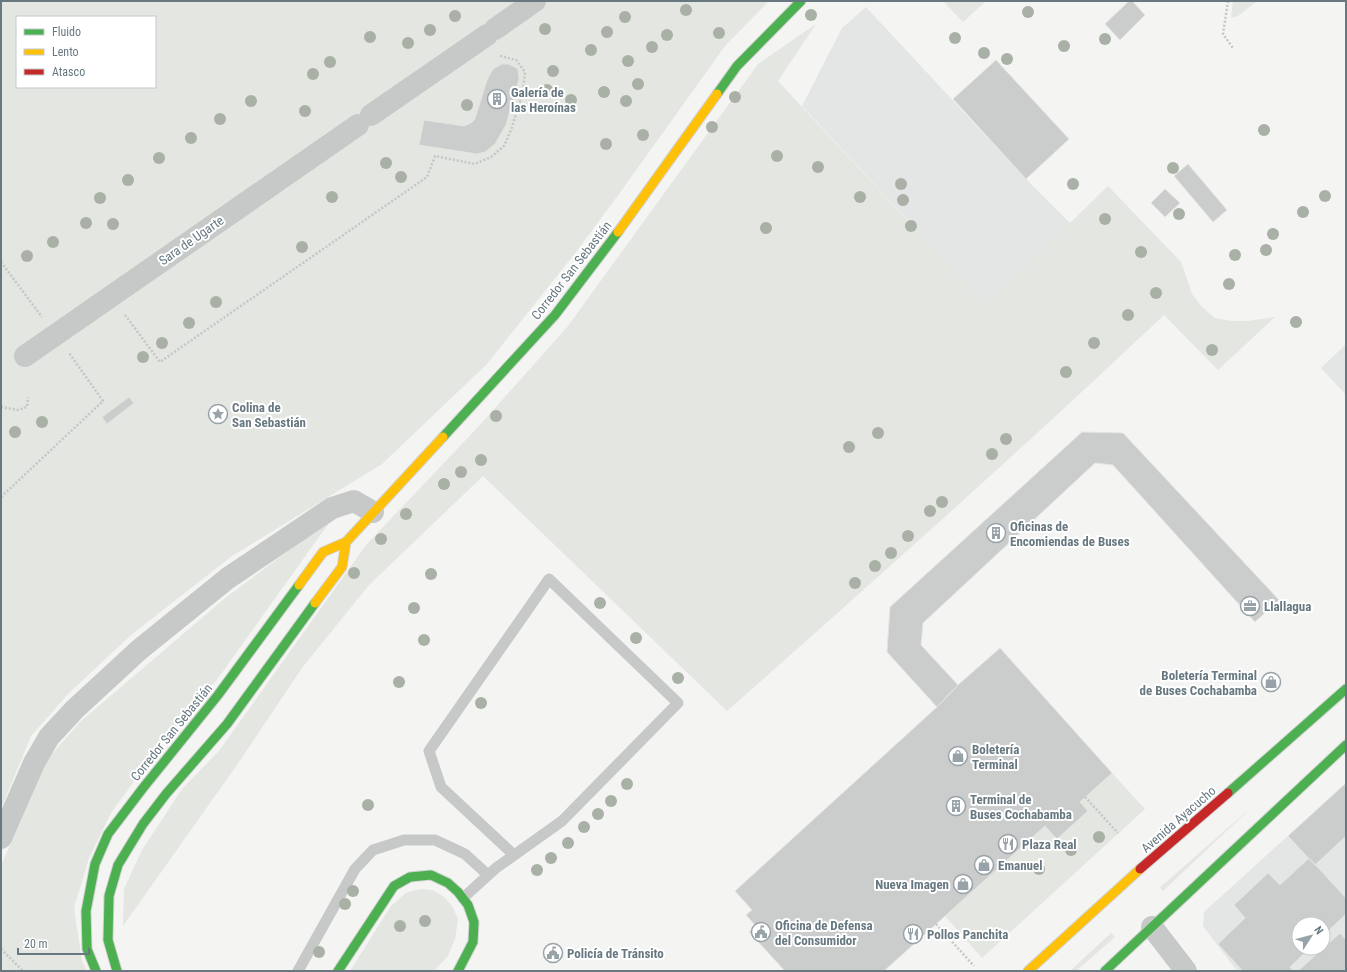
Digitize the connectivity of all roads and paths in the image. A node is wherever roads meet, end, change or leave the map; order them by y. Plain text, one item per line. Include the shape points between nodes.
1 (535, 1) edge
2 (801, 1) edge
3 (1228, 1) edge
4 (491, 32) junction
5 (1233, 48) dead end
6 (111, 296) junction
7 (24, 356) dead end
8 (28, 397) dead end
9 (103, 401) dead end
10 (1, 407) edge
11 (1, 497) edge
12 (373, 512) junction
13 (346, 542) junction
14 (1346, 689) edge
15 (1346, 745) edge
16 (1085, 797) dead end
17 (1118, 833) dead end
18 (1, 838) edge
19 (514, 855) junction
20 (488, 876) junction
21 (463, 898) junction
22 (936, 924) dead end
23 (1152, 927) junction
24 (1, 949) edge
25 (974, 966) dead end
26 (23, 971) edge
27 (96, 971) edge
28 (117, 971) edge
29 (298, 971) edge
30 (338, 971) edge
31 (458, 971) edge
32 (1028, 971) edge
33 (1105, 971) edge
34 (1186, 971) edge

1 - 4 street, Sara de Ugarte
2 - 12 street, Corredor San Sebastián via 737,66 606,249 555,315
3 - 5 path via 1223,34
4 - 6 street, Sara de Ugarte
4 - 6 path via 501,56 516,60 525,72 523,92 511,130 504,146 491,157 475,164 434,156 427,177 160,362
6 - 7 street, Sara de Ugarte
8 - 10 path via 27,407 18,410
9 - 11 path
12 - 13 street, Corredor San Sebastián
12 - 18 street via 354,501 332,508 228,578 139,650 49,737 34,763
13 - 27 street, Corredor San Sebastián via 323,552 218,695 108,834 95,864 86,911 87,949
13 - 28 street via 342,566 227,724 148,818 118,865 109,896 108,940
14 - 32 street, Avenida Ayacucho via 1116,890
15 - 23 street
16 - 17 path
19 - 19 lane via 562,821 678,703 549,579 429,751 441,787
19 - 20 lane
20 - 21 lane
20 - 29 lane via 465,854 435,840 404,840 373,850 355,869
21 - 30 street via 448,884 431,875 410,877 394,886
21 - 31 street via 474,922 473,942
22 - 25 path
23 - 33 street
23 - 34 street
24 - 26 path

